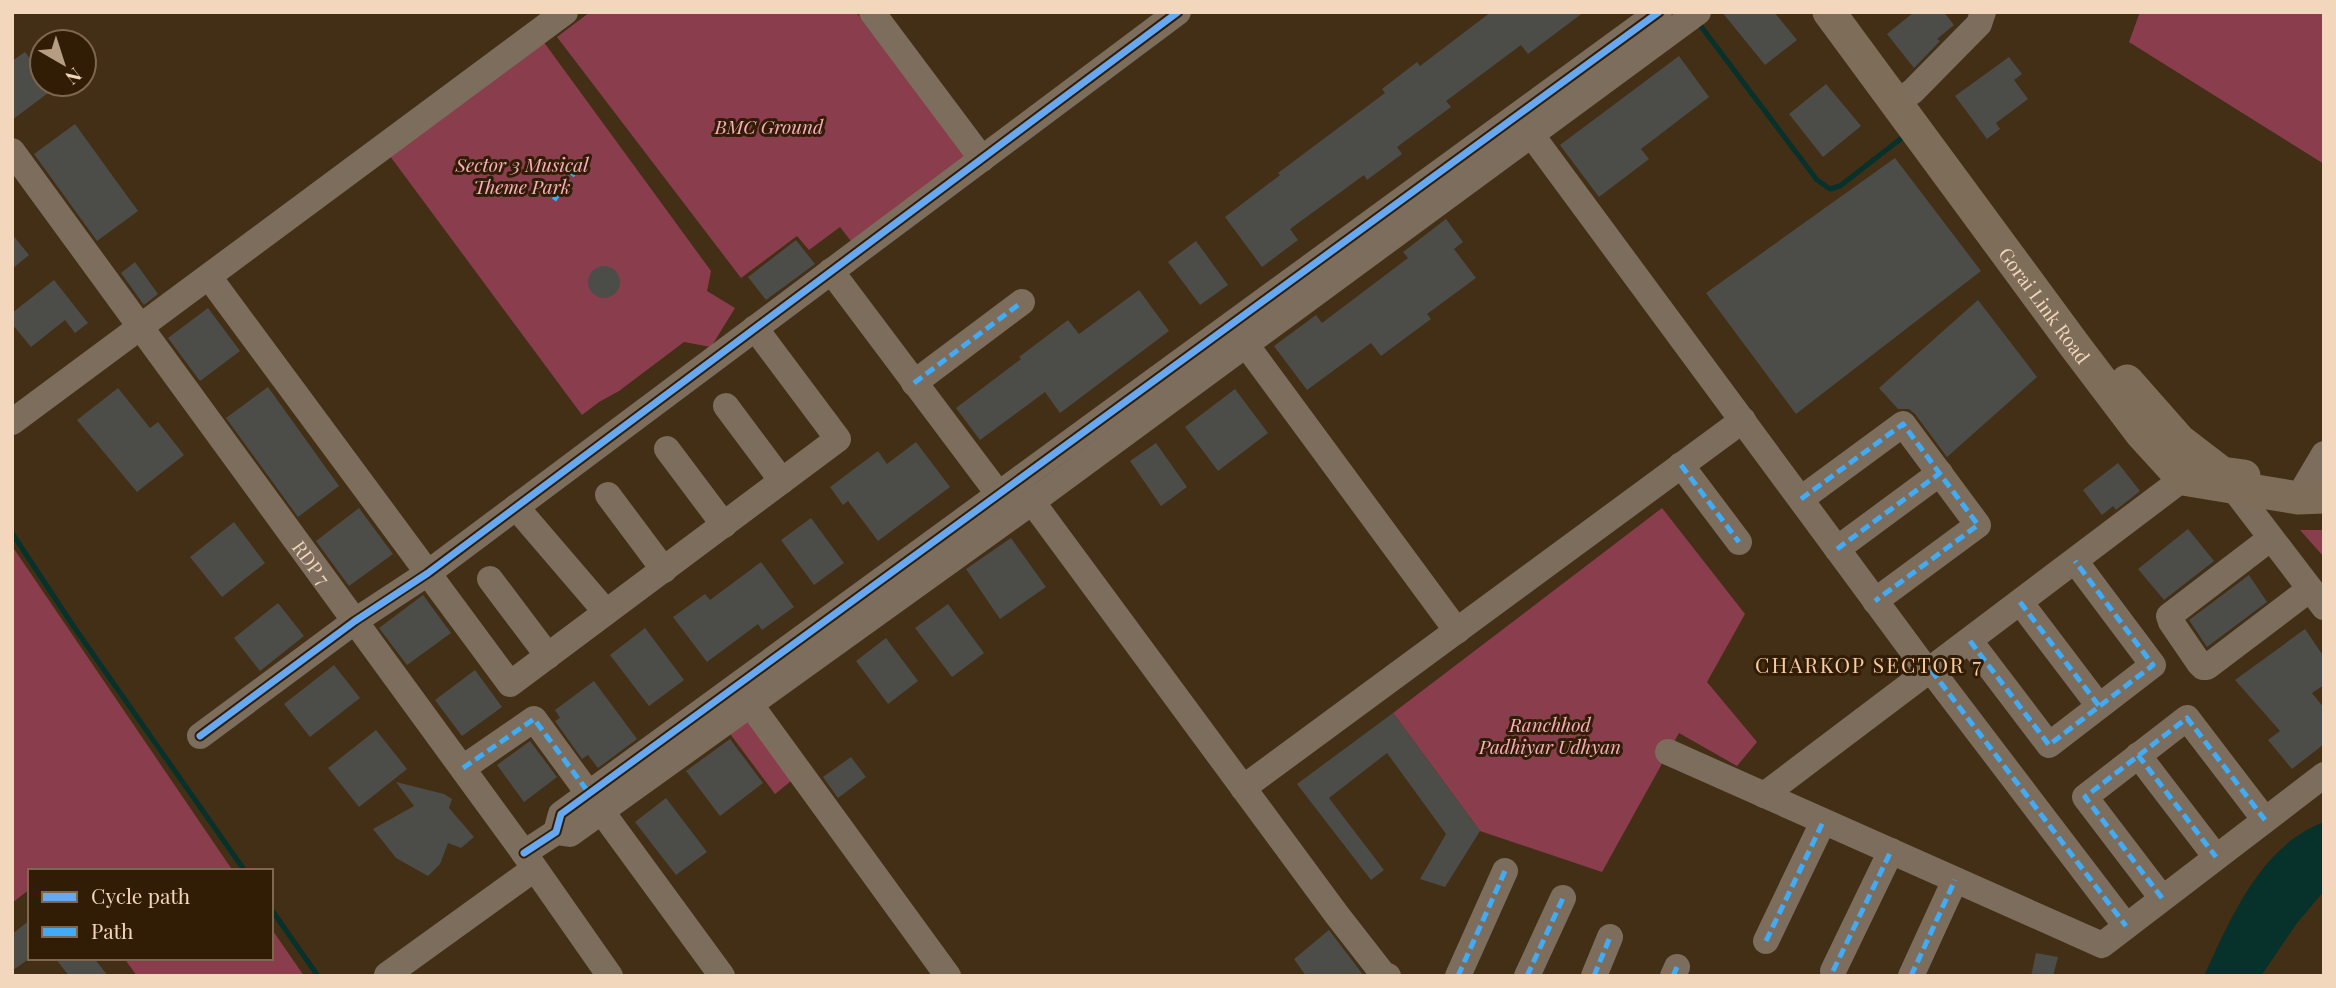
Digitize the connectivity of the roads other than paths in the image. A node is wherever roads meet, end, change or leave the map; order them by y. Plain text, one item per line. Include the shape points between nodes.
1 (565, 12) edge
2 (872, 12) edge
3 (1178, 12) edge
4 (1658, 12) edge
5 (1698, 12) edge
6 (1829, 12) edge
7 (1853, 12) edge
8 (1983, 12) edge
9 (1904, 98) junction
10 (1525, 125) junction
11 (12, 150) edge
12 (982, 159) junction
13 (831, 271) junction
14 (209, 277) junction
15 (1022, 302) dead end
16 (141, 327) junction
17 (755, 328) junction
18 (1239, 335) junction
19 (914, 383) junction
20 (726, 406) dead end
21 (1742, 420) junction
22 (12, 422) edge
23 (667, 449) dead end
24 (1681, 465) junction
25 (1940, 473) junction
26 (2211, 476) junction
27 (782, 481) junction
28 (2316, 481) edge
29 (608, 495) dead end
30 (1015, 498) junction
31 (1801, 499) junction
32 (516, 507) junction
33 (724, 525) junction
34 (2271, 538) junction
35 (1739, 541) dead end
36 (1837, 549) junction
37 (2075, 561) junction
38 (664, 570) junction
39 (428, 573) junction
40 (490, 579) dead end
41 (2317, 598) edge
42 (1875, 601) junction
43 (2020, 602) junction
44 (606, 612) junction
45 (355, 621) junction
46 (1457, 631) junction
47 (1970, 641) junction
48 (548, 656) junction
49 (1930, 671) junction
50 (743, 694) junction
51 (2099, 706) junction
52 (200, 736) dead end
53 (1668, 752) dead end
54 (2138, 755) junction
55 (463, 768) junction
56 (2324, 775) edge
57 (1243, 788) junction
58 (1764, 795) junction
59 (596, 802) junction
60 (2264, 820) junction
61 (1823, 822) junction
62 (1891, 852) junction
63 (2216, 858) junction
64 (529, 861) junction
65 (1505, 871) dead end
66 (1955, 880) junction
67 (1563, 898) dead end
68 (2162, 898) junction
69 (2126, 926) junction
70 (1610, 937) dead end
71 (1766, 941) dead end
72 (1833, 971) dead end
73 (387, 975) edge
74 (1384, 975) edge
75 (610, 976) edge
76 (722, 976) edge
77 (948, 976) edge
78 (1458, 976) edge
79 (1527, 976) edge
80 (1594, 976) edge
81 (1911, 976) edge

1 - 14 street
2 - 12 street
3 - 12 street
4 - 10 street
5 - 10 street
6 - 9 main road, Gorai Link Road
7 - 9 main road, Gorai Link Road
8 - 9 street via 1979,24
9 - 26 main road, Gorai Link Road via 2000,227 2133,422
10 - 18 street
10 - 21 street
11 - 16 street, RDP 7
12 - 13 street
13 - 17 street
13 - 19 street
14 - 16 street
14 - 39 street
15 - 19 street
16 - 22 street
16 - 45 street, RDP 7
17 - 27 street via 838,439
17 - 32 street
18 - 30 street
18 - 46 street
19 - 30 street
20 - 27 street
21 - 24 street
21 - 31 street
23 - 33 street
24 - 35 street
24 - 46 street
25 - 31 street via 1903,424
25 - 36 street
25 - 42 street via 1978,525
26 - 28 main road
26 - 34 street
26 - 37 street
27 - 33 street
29 - 38 street
30 - 50 street
30 - 57 street
31 - 36 street
32 - 39 street
32 - 44 street
33 - 38 street
34 - 41 street
34 - 41 street via 2169,615 2199,663 2207,667
36 - 42 street
37 - 43 street
37 - 51 street via 2153,665
38 - 44 street
39 - 45 street
39 - 48 street via 510,684
40 - 48 street
42 - 49 street
43 - 47 street
43 - 51 street
44 - 48 street
45 - 52 street
45 - 55 street, RDP 7
46 - 57 street
47 - 49 street
47 - 51 street via 2049,745
49 - 58 street
49 - 69 street
50 - 59 street
50 - 77 street
53 - 58 street
54 - 60 street via 2187,718
54 - 63 street
54 - 68 street via 2085,797
55 - 59 street via 534,719
55 - 64 street, RDP 7
56 - 60 street
57 - 74 street
58 - 61 street
59 - 64 street via 569,834 556,832
59 - 76 street
60 - 63 street
61 - 62 street
61 - 71 street
62 - 66 street
62 - 72 street
63 - 68 street
64 - 73 street
64 - 75 street, RDP 7
65 - 78 street
66 - 69 street via 2102,945
66 - 81 street
67 - 79 street
68 - 69 street
70 - 80 street

